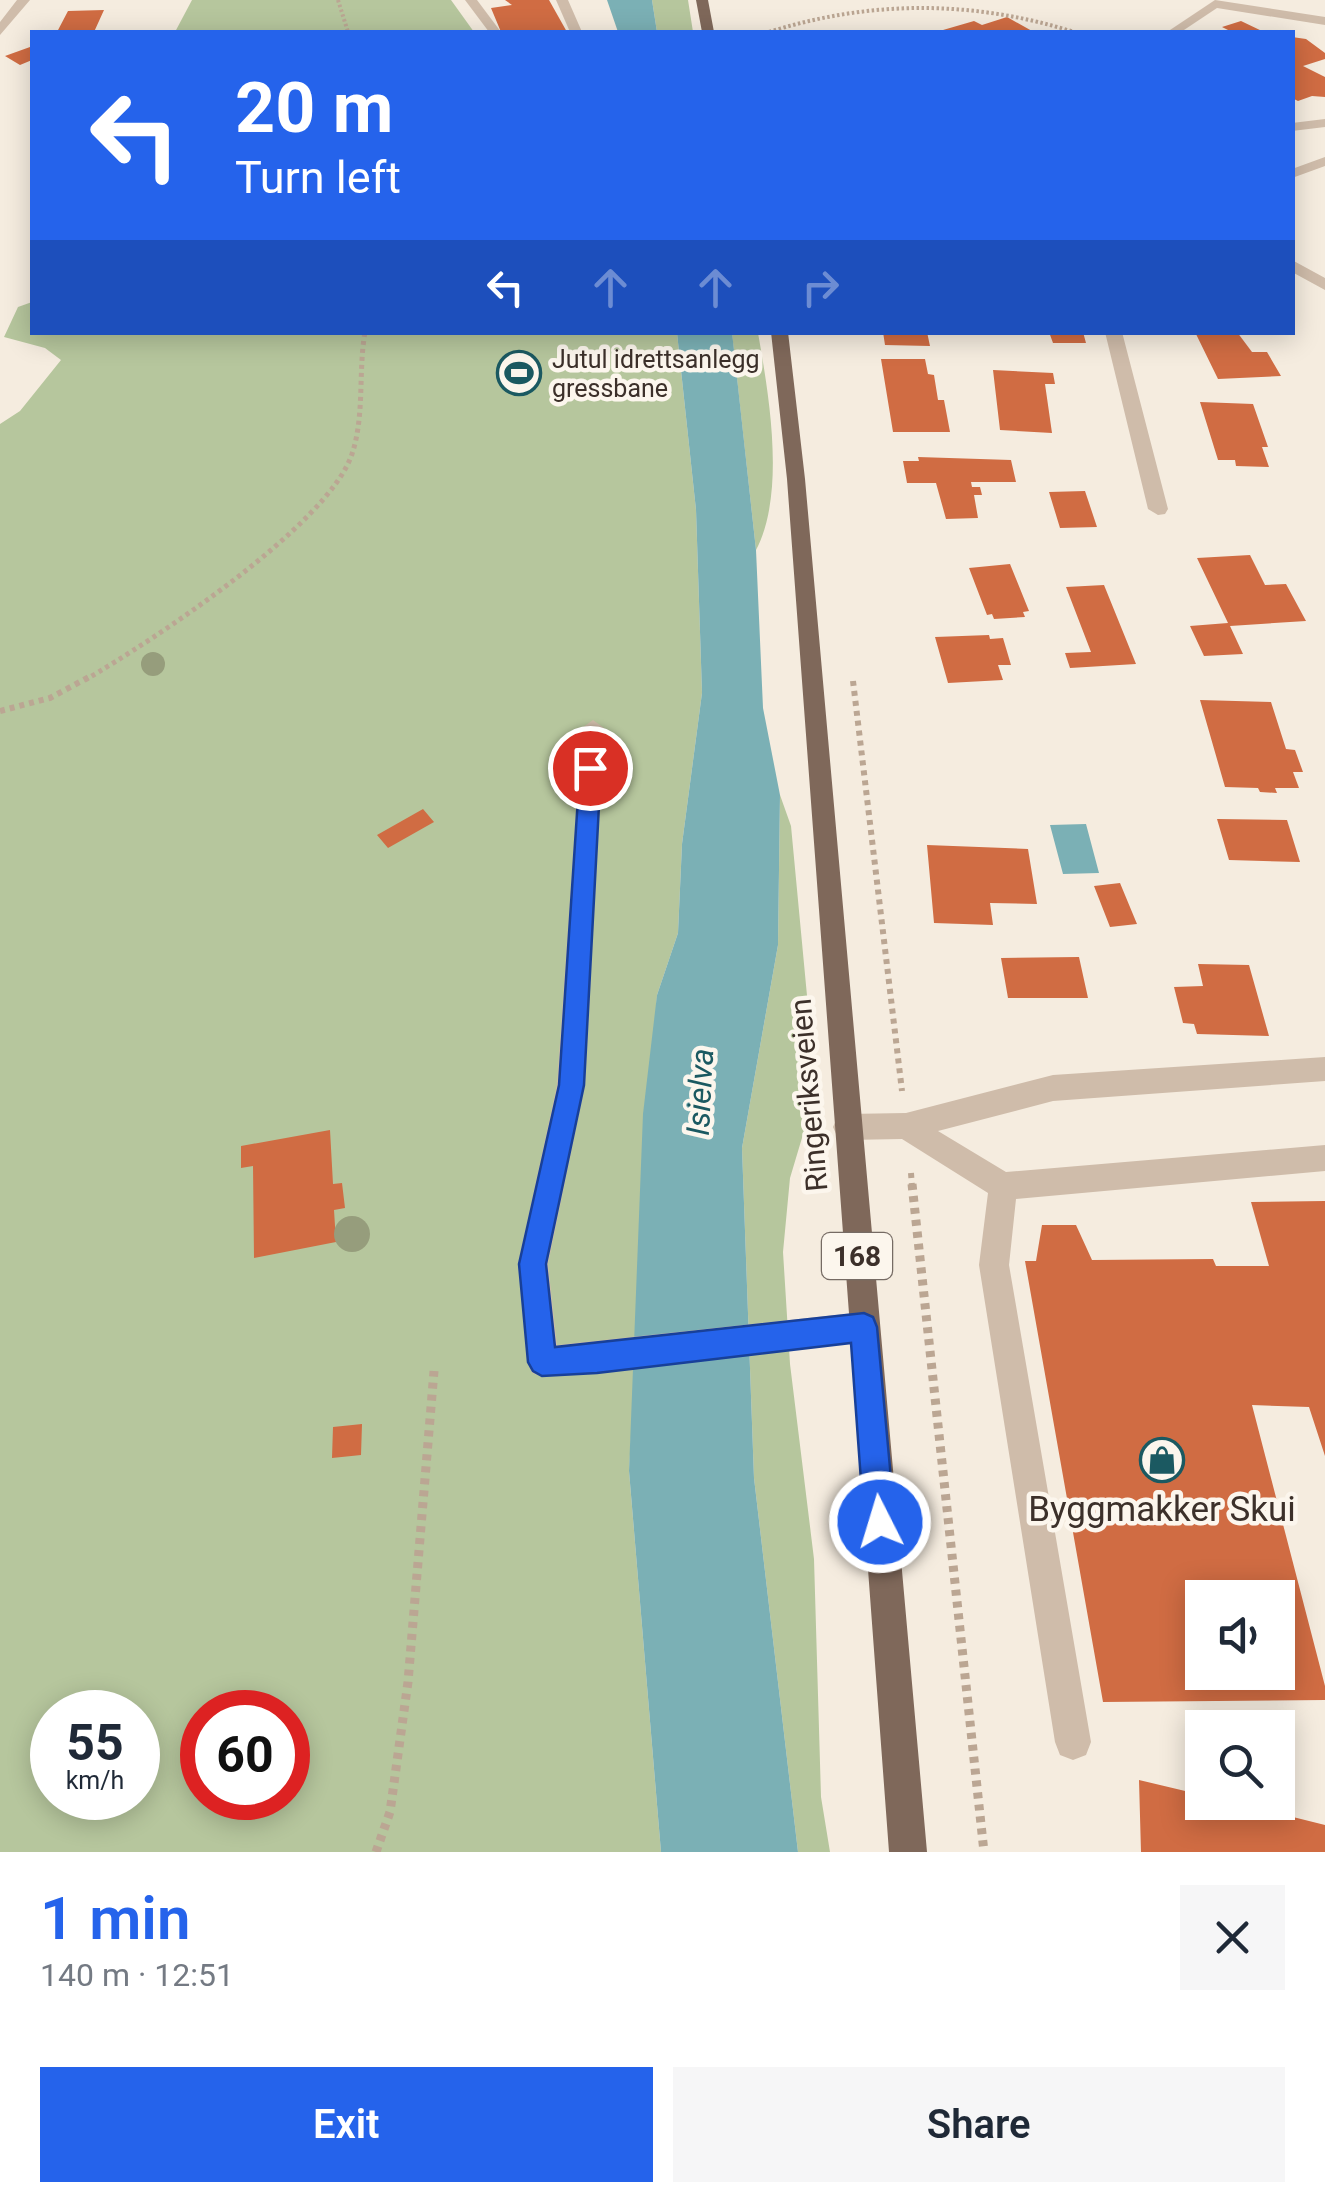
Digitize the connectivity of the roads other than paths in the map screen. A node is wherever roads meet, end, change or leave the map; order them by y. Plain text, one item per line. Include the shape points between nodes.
1 (24, 0) edge
2 (470, 0) edge
3 (562, 0) edge
4 (702, 0) edge
5 (1325, 21) edge
6 (493, 30) edge
7 (575, 30) edge
8 (708, 30) edge
9 (1176, 30) edge
10 (0, 31) edge
11 (1325, 123) edge
12 (1295, 127) edge
13 (1325, 161) edge
14 (1295, 173) edge
15 (1295, 266) edge
16 (1325, 286) edge
17 (779, 335) edge
18 (1114, 335) edge
19 (1158, 509) dead end
20 (592, 728) dead end
21 (1325, 1069) edge
22 (906, 1126) junction
23 (847, 1128) junction
24 (1325, 1158) edge
25 (1003, 1186) junction
26 (864, 1327) junction
27 (1073, 1742) dead end
28 (908, 1852) edge

1 - 10 street
2 - 6 street
3 - 7 street
4 - 8 main road
5 - 9 street via 1215,4
11 - 12 street
13 - 14 street
15 - 16 street
17 - 23 main road, Ringeriksveien / 168
18 - 19 street
20 - 26 street via 571,1085 532,1264 542,1362
21 - 22 street via 1052,1088
22 - 23 street
22 - 25 street
23 - 26 main road, Ringeriksveien / 168
24 - 25 street
25 - 27 street via 994,1266
26 - 28 main road, Ringeriksveien / 168

